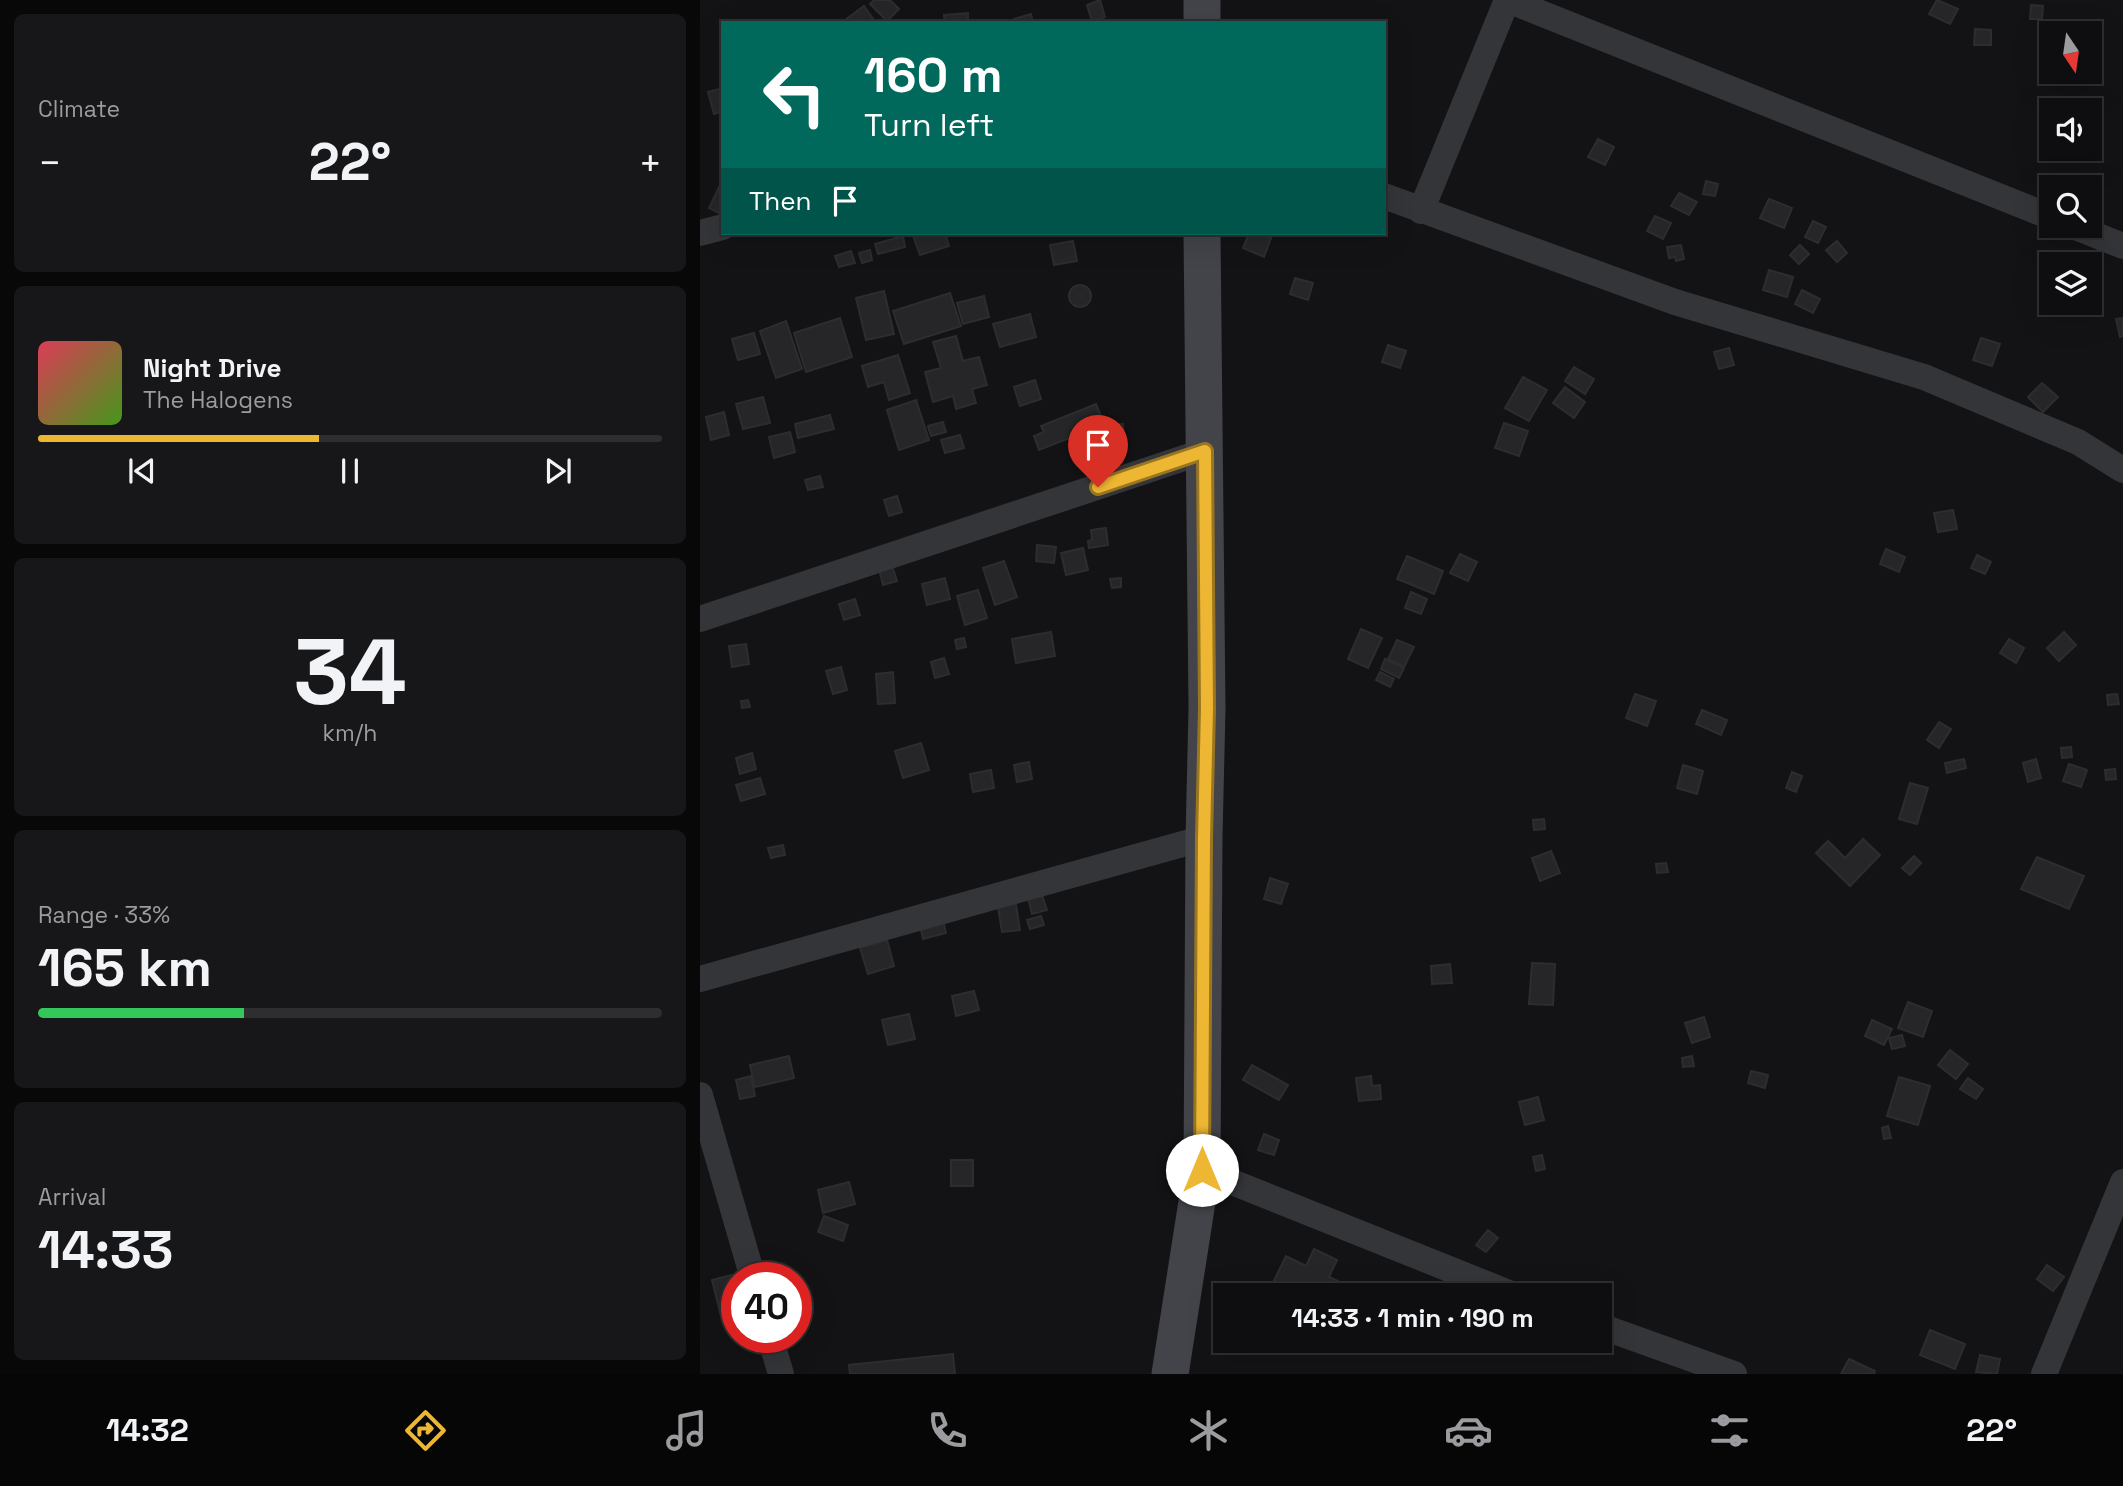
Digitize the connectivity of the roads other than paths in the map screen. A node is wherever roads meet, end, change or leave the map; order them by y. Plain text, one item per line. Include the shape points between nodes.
1 (1202, 0) edge
2 (1507, 0) edge
3 (1202, 21) edge
4 (1386, 197) edge
5 (1421, 211) junction
6 (2039, 211) edge
7 (721, 228) edge
8 (700, 233) edge
9 (1202, 235) edge
10 (2102, 238) edge
11 (2123, 246) edge
12 (1205, 451) junction
13 (2123, 470) edge
14 (700, 619) edge
15 (1204, 838) junction
16 (700, 979) edge
17 (700, 1095) edge
18 (1202, 1170) junction
19 (2123, 1182) edge
20 (748, 1262) edge
21 (1484, 1283) edge
22 (1612, 1330) edge
23 (775, 1353) edge
24 (781, 1374) edge
25 (1170, 1374) edge
26 (1734, 1374) edge
27 (2043, 1374) edge

1 - 3 street
2 - 5 street
2 - 6 street
4 - 5 street
5 - 13 street via 1675,302 1924,377 2078,442
7 - 8 street
9 - 12 street
10 - 11 street
12 - 14 street
12 - 15 street
15 - 16 street
15 - 18 street
17 - 20 street
18 - 21 street
18 - 25 street
19 - 27 street
22 - 26 street
23 - 24 street

